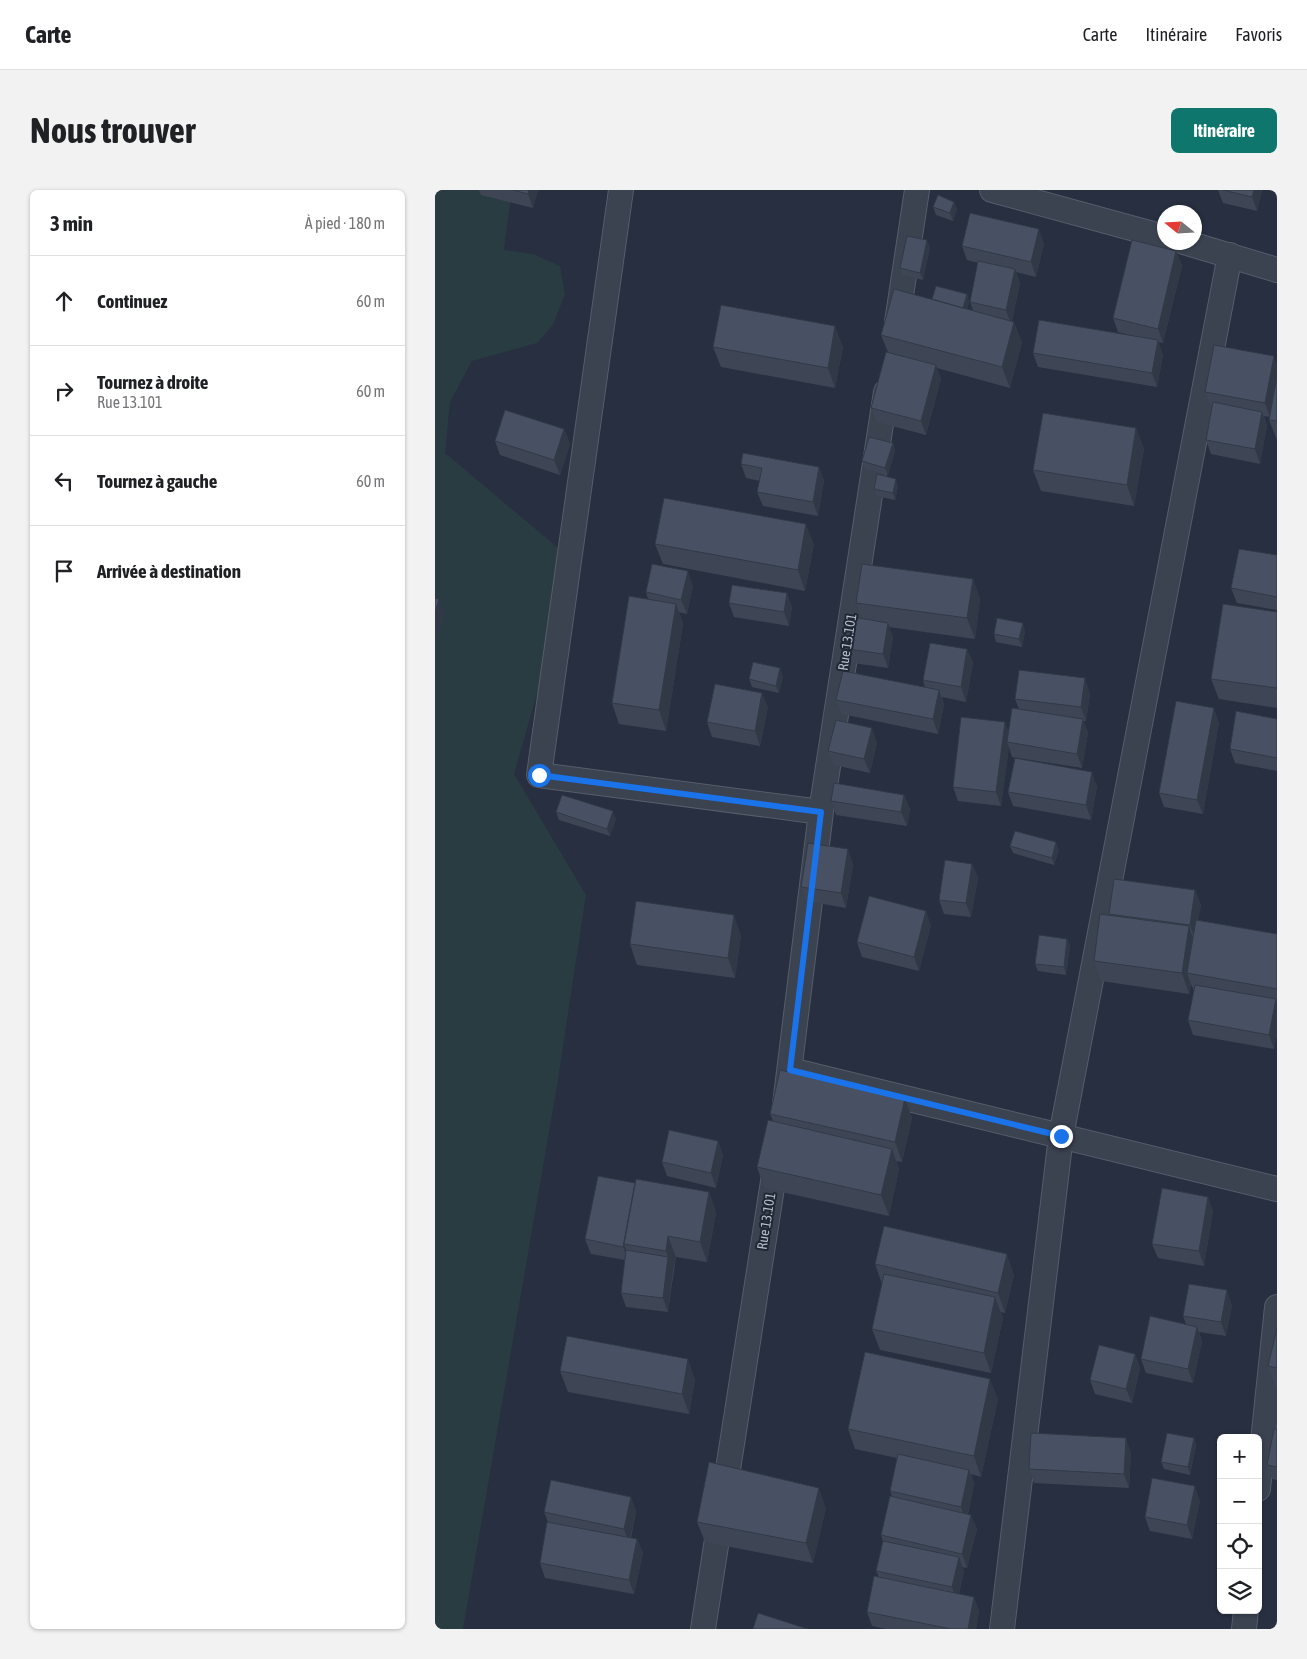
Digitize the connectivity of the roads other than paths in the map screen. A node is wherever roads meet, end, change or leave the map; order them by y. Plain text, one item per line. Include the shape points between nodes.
1 (621, 190) edge
2 (917, 190) edge
3 (992, 190) edge
4 (1157, 235) edge
5 (1202, 247) edge
6 (1230, 255) junction
7 (1277, 270) edge
8 (821, 812) junction
9 (790, 1070) junction
10 (1061, 1136) junction
11 (1277, 1189) edge
12 (1277, 1307) edge
13 (1259, 1479) edge
14 (1246, 1614) edge
15 (703, 1629) edge
16 (1002, 1629) edge
17 (1244, 1629) edge

1 - 8 street via 539,775
2 - 8 street, Rue 13.101
3 - 4 street
5 - 6 street
6 - 7 street
6 - 10 street
8 - 9 street, Rue 13.101
9 - 10 street
9 - 15 street, Rue 13.101
10 - 11 street
10 - 16 street
12 - 13 street
14 - 17 street

